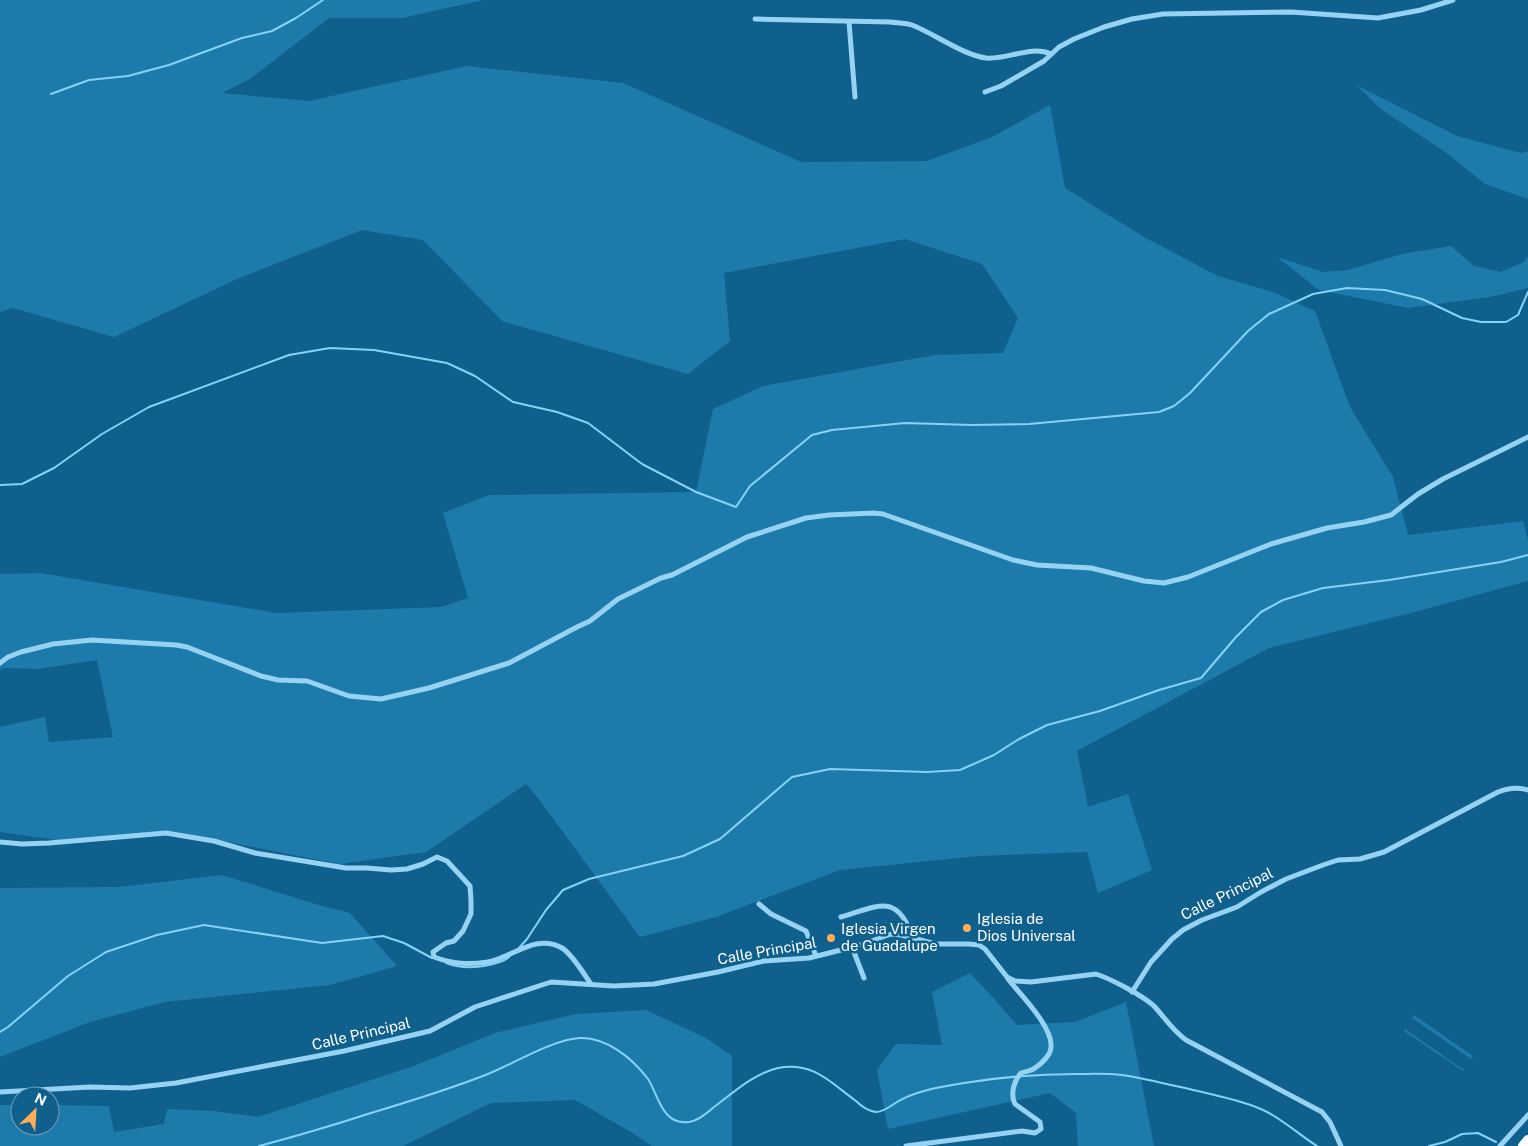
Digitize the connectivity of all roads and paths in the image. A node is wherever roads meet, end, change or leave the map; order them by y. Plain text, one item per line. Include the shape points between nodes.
1 (1452, 0) edge
2 (755, 19) dead end
3 (849, 22) junction
4 (1051, 54) junction
5 (985, 92) dead end
6 (855, 98) dead end
7 (1528, 437) edge
8 (0, 663) edge
9 (1528, 790) edge
10 (0, 842) edge
11 (759, 904) dead end
12 (841, 917) dead end
13 (913, 938) junction
14 (852, 947) junction
15 (816, 956) junction
16 (1006, 977) junction
17 (864, 978) dead end
18 (591, 984) junction
19 (1132, 992) junction
20 (0, 1092) edge
21 (1528, 1115) edge
22 (1528, 1140) edge
23 (906, 1146) edge
24 (1341, 1146) edge
25 (1500, 1146) edge
26 (1523, 1146) edge

1 - 4 street via 1378,18 1291,12 1163,14 1104,27 1074,39
2 - 3 street
3 - 4 street via 911,25 984,58 1030,52
3 - 6 street
4 - 5 street via 1001,86
7 - 8 street via 1443,479 1392,515 1327,528 1271,544 1188,577 1164,583 1144,582 1091,568 1012,560 883,514 806,518 746,537 618,599 590,621 509,663 381,699 349,696 307,681 261,676 176,645 92,640 20,652
9 - 19 street, Calle Principal via 1505,789 1384,852 1323,864 1202,920 1172,939 1150,962
10 - 18 street via 49,843 166,833 214,841 255,853 346,868 407,869 437,857 447,861 470,886 471,914 463,931 454,941 436,949 434,957 456,964 489,962 528,945 550,944 563,948
11 - 15 street via 806,932
12 - 13 street via 889,906 901,913
13 - 14 street, Calle Principal via 891,934
13 - 16 street, Calle Principal via 936,944 979,945
14 - 15 street, Calle Principal
14 - 17 street
15 - 18 street, Calle Principal via 764,961 654,984
16 - 19 street via 1022,982 1096,974
16 - 23 street, Calle Principal via 1040,1020 1051,1040 1048,1055 1033,1070 1021,1073 1014,1083 1015,1104 1040,1122 1041,1129 1036,1133 1022,1131
18 - 20 street, Calle Principal via 551,982 475,1007 430,1031 270,1066 130,1088
19 - 24 street via 1152,1005 1181,1036 1322,1112
21 - 25 street
22 - 26 highway

